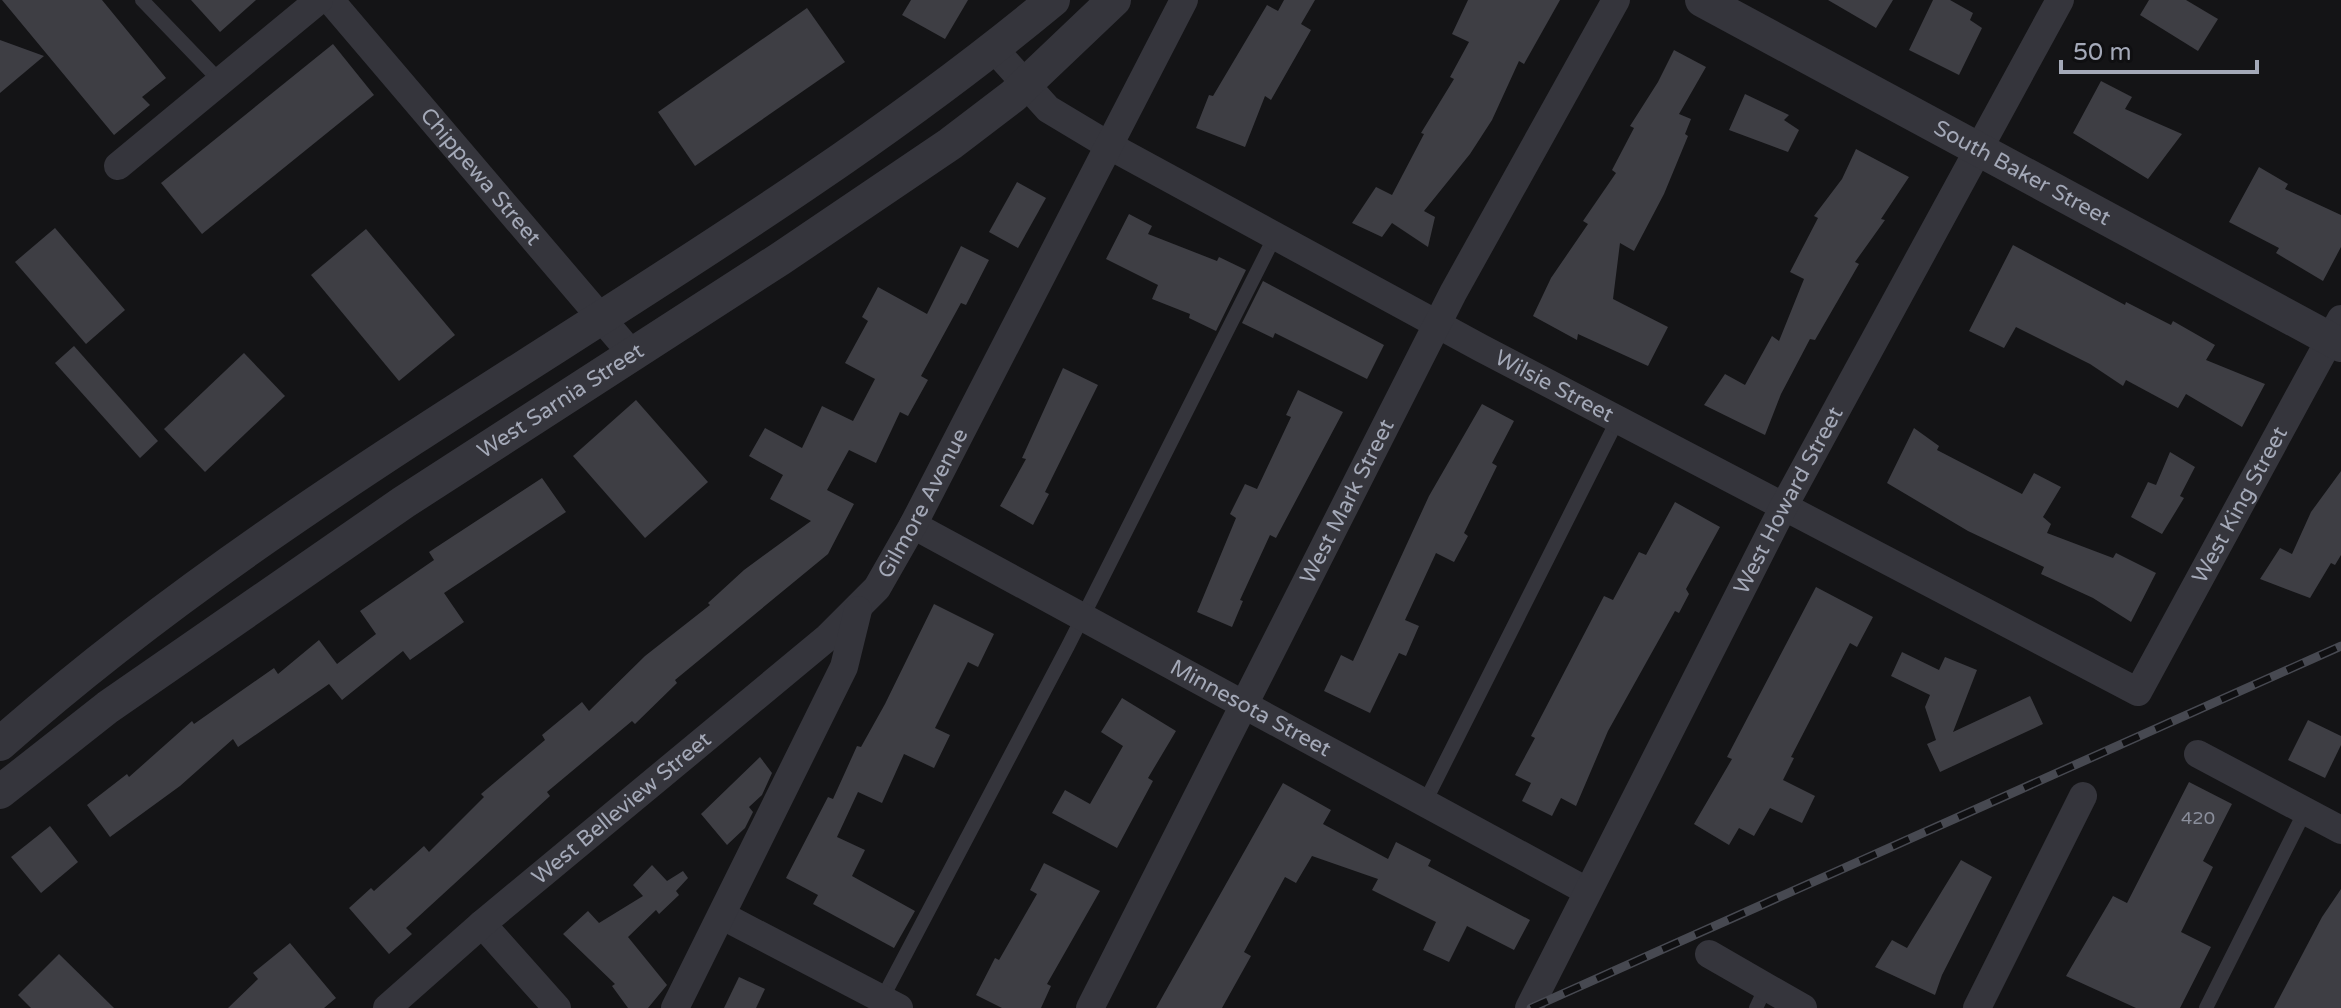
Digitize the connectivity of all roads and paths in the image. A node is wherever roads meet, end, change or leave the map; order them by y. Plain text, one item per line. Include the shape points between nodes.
1 (142, 0) edge
2 (319, 0) edge
3 (330, 0) edge
4 (1053, 0) edge
5 (1114, 0) edge
6 (1184, 0) edge
7 (1616, 0) edge
8 (1702, 0) edge
9 (2060, 0) edge
10 (994, 49) junction
11 (220, 81) junction
12 (1025, 85) junction
13 (1108, 145) junction
14 (1978, 147) junction
15 (118, 166) dead end
16 (1275, 236) junction
17 (601, 317) junction
18 (1437, 324) junction
19 (2337, 334) edge
20 (631, 353) junction
21 (1618, 419) junction
22 (1784, 506) junction
23 (913, 525) junction
24 (858, 610) junction
25 (1080, 617) junction
26 (2138, 692) joint
27 (1243, 706) junction
28 (0, 744) edge
29 (2198, 754) dead end
30 (0, 792) edge
31 (2083, 796) dead end
32 (1424, 804) junction
33 (2305, 811) junction
34 (2341, 830) edge
35 (1587, 891) junction
36 (723, 916) junction
37 (482, 924) junction
38 (1709, 954) dead end
39 (1761, 998) edge
40 (890, 1004) edge
41 (387, 1008) edge
42 (557, 1008) edge
43 (675, 1008) edge
44 (1090, 1008) edge
45 (1529, 1008) edge
46 (1803, 1008) edge
47 (1977, 1008) edge
48 (2206, 1008) edge

1 - 11 lane
2 - 11 street
3 - 17 street, Chippewa Street
4 - 10 street
5 - 12 street, West Sarnia Street
6 - 13 street, Gilmore Avenue
7 - 18 street, West Mark Street
8 - 14 street, South Baker Street
9 - 14 street, West Howard Street
10 - 12 street, Wilsie Street
10 - 17 street via 867,141
11 - 15 street
12 - 13 street, Wilsie Street via 1048,109
12 - 20 street, West Sarnia Street via 950,144
13 - 16 street, Wilsie Street
13 - 23 street, Gilmore Avenue
14 - 19 street, South Baker Street
14 - 22 street, West Howard Street
16 - 18 street, Wilsie Street
16 - 25 lane
17 - 20 street, Chippewa Street
17 - 28 street via 159,613
18 - 21 street, Wilsie Street
18 - 27 street, West Mark Street
19 - 26 street, West King Street
20 - 30 street, West Sarnia Street via 108,707
21 - 22 street, Wilsie Street
21 - 32 lane
22 - 26 street, Wilsie Street
22 - 35 street, West Howard Street
23 - 24 street, Gilmore Avenue via 877,588
23 - 25 street, Minnesota Street
24 - 36 street, Gilmore Avenue via 844,667
24 - 37 street, West Belleview Street
25 - 27 street, Minnesota Street
25 - 40 lane
27 - 32 street, Minnesota Street
27 - 44 street, West Mark Street
29 - 33 street
31 - 47 street
32 - 35 street, Minnesota Street
33 - 34 street
33 - 48 lane
35 - 45 street, West Howard Street
36 - 40 street
36 - 43 street, Gilmore Avenue
37 - 41 street, West Belleview Street
37 - 42 street
38 - 39 street
39 - 46 street

